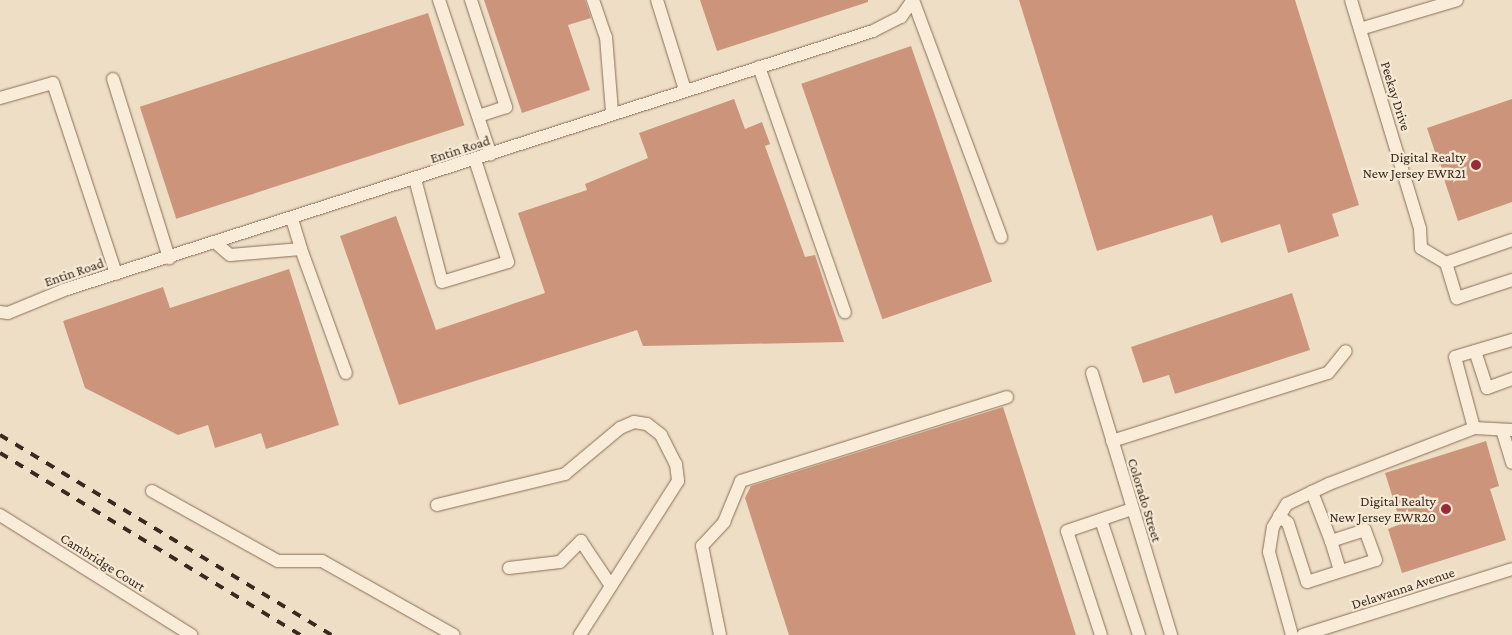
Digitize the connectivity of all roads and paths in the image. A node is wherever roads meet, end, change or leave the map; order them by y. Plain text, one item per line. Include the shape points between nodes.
1 (439, 0) edge
2 (471, 0) edge
3 (593, 0) edge
4 (657, 0) edge
5 (913, 0) edge
6 (1351, 0) edge
7 (1457, 0) edge
8 (1360, 29) junction
9 (759, 67) junction
10 (113, 79) dead end
11 (685, 90) junction
12 (0, 98) edge
13 (612, 112) junction
14 (478, 116) junction
15 (491, 155) junction
16 (475, 160) junction
17 (415, 179) junction
18 (292, 219) junction
19 (1001, 236) dead end
20 (1512, 240) edge
21 (216, 243) junction
22 (301, 249) junction
23 (169, 258) junction
24 (1446, 264) junction
25 (116, 274) junction
26 (1512, 280) edge
27 (4, 312) edge
28 (845, 312) dead end
29 (1512, 340) edge
30 (1346, 351) dead end
31 (1475, 351) junction
32 (346, 373) dead end
33 (1092, 373) dead end
34 (1512, 379) edge
35 (1007, 396) dead end
36 (1474, 428) junction
37 (1507, 432) edge
38 (1112, 441) junction
39 (1512, 463) edge
40 (152, 491) dead end
41 (1312, 492) junction
42 (437, 505) dead end
43 (1132, 509) junction
44 (0, 516) edge
45 (1279, 516) junction
46 (1101, 520) junction
47 (1331, 541) junction
48 (509, 568) dead end
49 (1512, 569) edge
50 (1340, 571) junction
51 (611, 586) junction
52 (191, 635) edge
53 (454, 635) edge
54 (580, 635) edge
55 (720, 635) edge
56 (1101, 635) edge
57 (1139, 635) edge
58 (1171, 635) edge
59 (1292, 635) edge
60 (1303, 635) edge

1 - 14 street
2 - 14 street via 506,107
3 - 13 street via 606,37
4 - 11 street
5 - 9 street, Entin Road via 901,17 873,31
5 - 19 street
6 - 8 street, Peekay Drive
7 - 8 street
8 - 24 street, Peekay Drive via 1420,229 1421,248
9 - 11 street, Entin Road
9 - 28 street
10 - 23 street
11 - 13 street, Entin Road
12 - 25 street via 53,83
13 - 15 street, Entin Road
14 - 15 street
15 - 16 street, Entin Road
16 - 17 street, Entin Road
16 - 17 street via 508,262 442,282
17 - 18 street, Entin Road
18 - 21 street, Entin Road
18 - 22 street
20 - 24 street
21 - 22 street via 230,255
21 - 23 street, Entin Road
22 - 32 street
23 - 25 street, Entin Road
24 - 26 street via 1457,298
25 - 27 street, Entin Road
29 - 31 street
30 - 38 street via 1328,373
31 - 34 street via 1487,388
31 - 36 street via 1455,357
33 - 38 street, Colorado Street
35 - 55 street via 742,481 724,522 702,546
36 - 37 street
36 - 41 street
37 - 39 street
38 - 43 street, Colorado Street
40 - 53 street via 278,561 322,561
41 - 45 street via 1287,504
41 - 47 street
42 - 51 street via 565,474 620,428 634,422 647,424 670,449 678,481
43 - 46 street
43 - 58 street, Colorado Street
44 - 52 street, Cambridge Court
45 - 50 street via 1288,523 1307,582
45 - 59 street via 1273,527 1270,552
46 - 56 street via 1067,531
46 - 57 street
47 - 50 street
47 - 50 street via 1365,530 1376,560
48 - 51 street via 560,562 581,541
49 - 60 street, Delawanna Avenue
51 - 54 street

